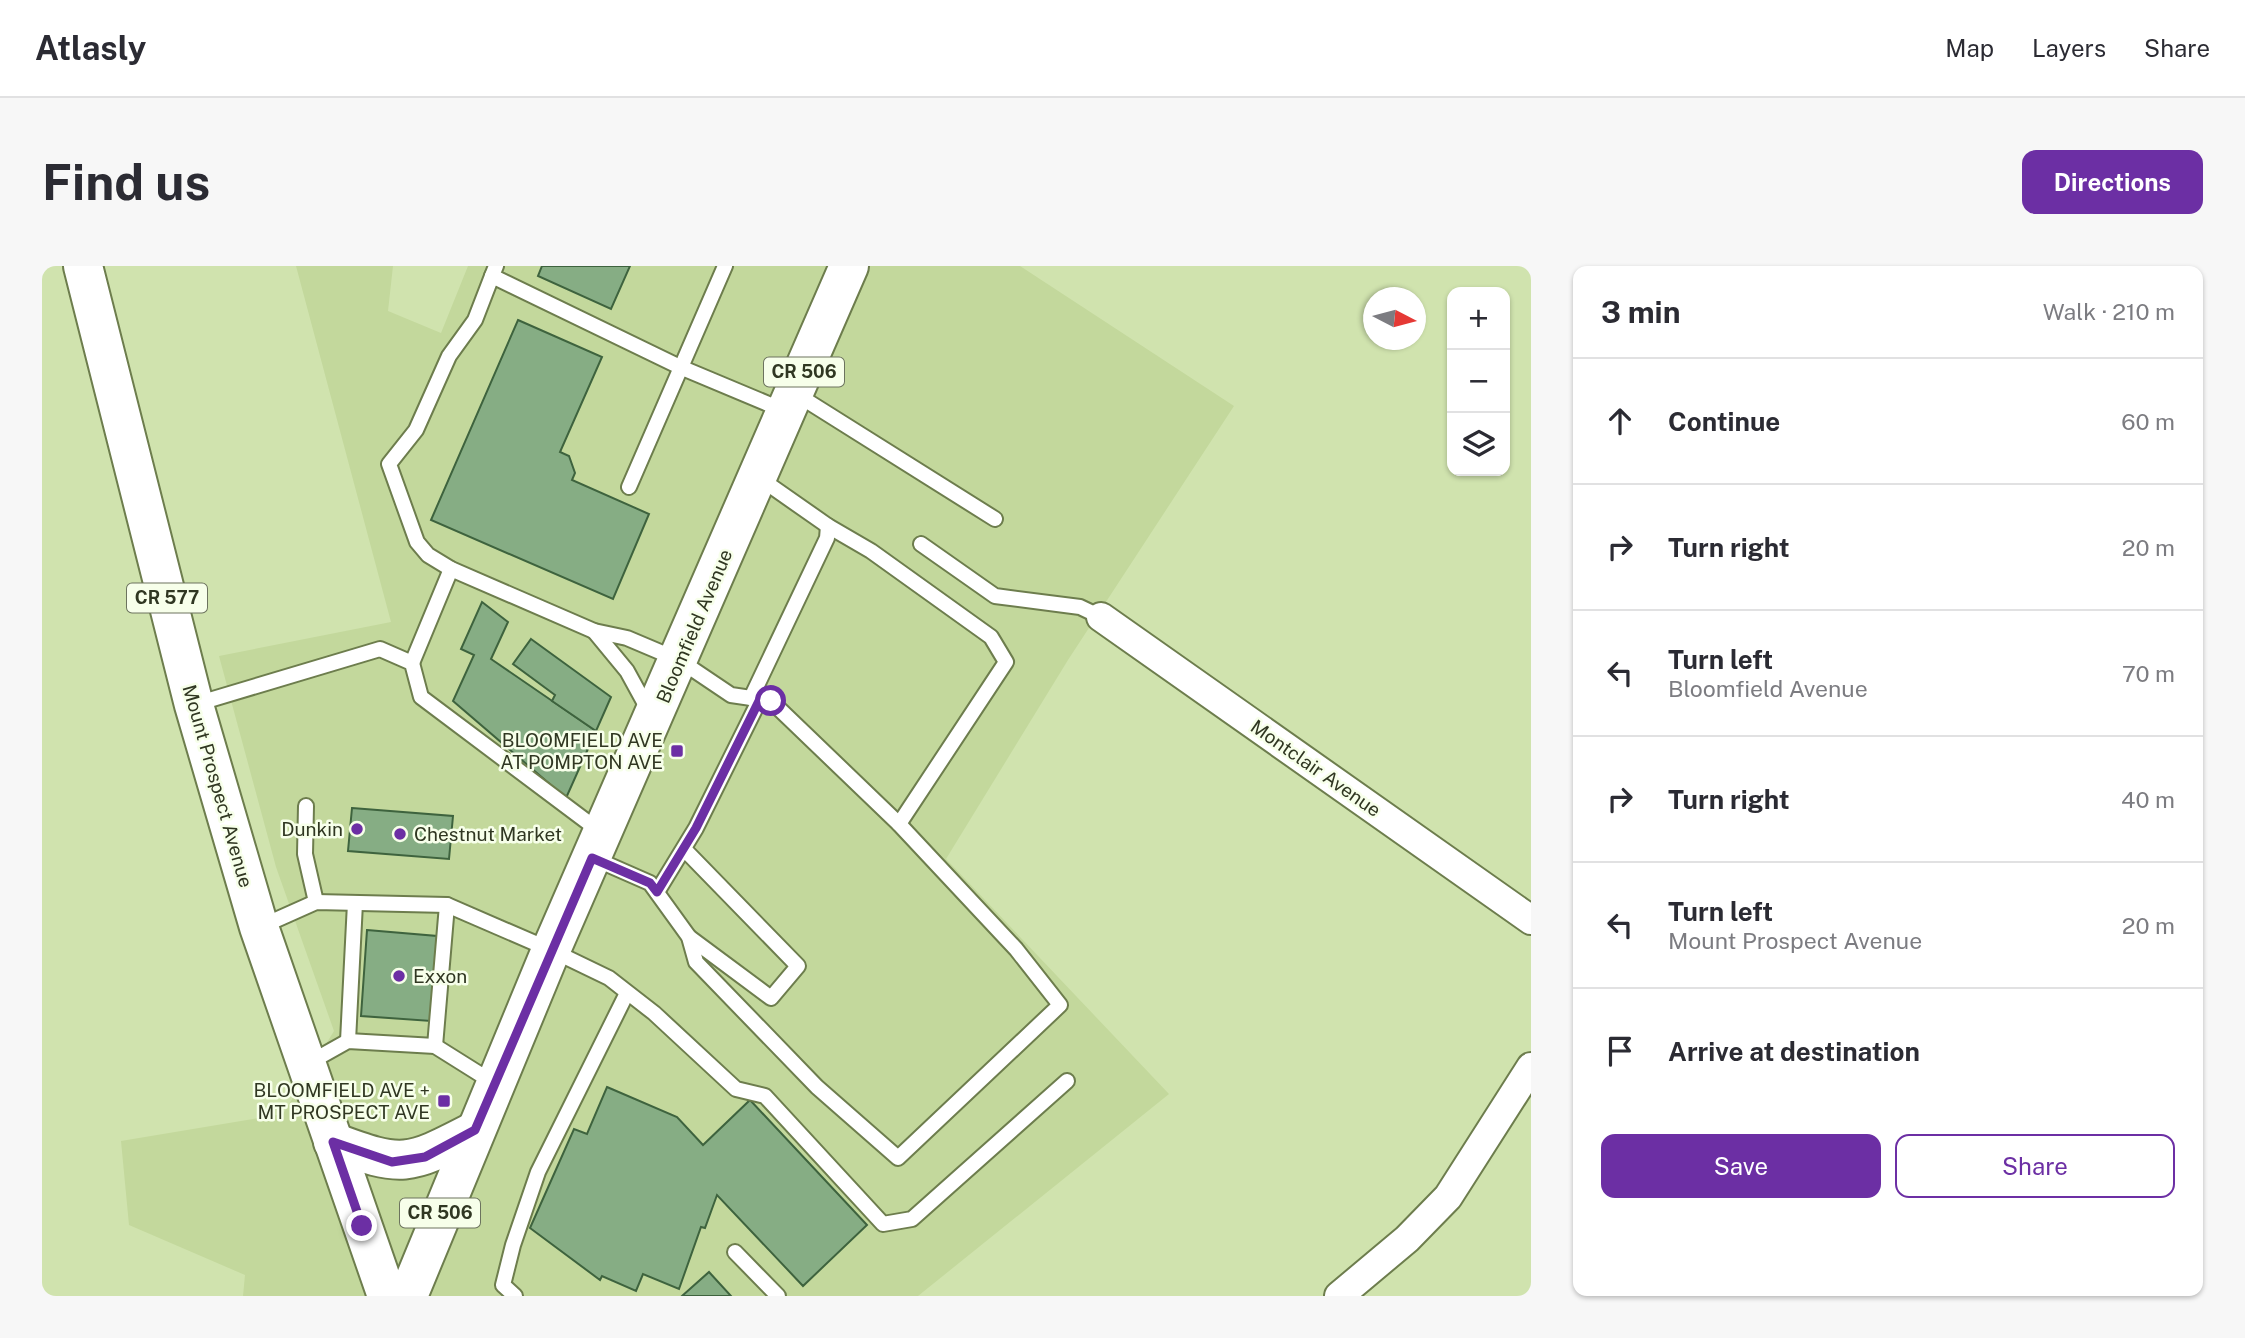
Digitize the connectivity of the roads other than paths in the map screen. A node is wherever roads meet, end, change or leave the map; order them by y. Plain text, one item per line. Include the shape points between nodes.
1 (83, 266) edge
2 (724, 266) edge
3 (849, 266) edge
4 (494, 271) edge
5 (680, 367) junction
6 (790, 403) junction
7 (758, 477) junction
8 (629, 487) dead end
9 (995, 519) dead end
10 (828, 526) junction
11 (921, 544) dead end
12 (452, 569) junction
13 (1101, 617) joint
14 (594, 631) junction
15 (679, 660) junction
16 (412, 663) junction
17 (755, 698) junction
18 (194, 705) junction
19 (653, 720) junction
20 (306, 806) dead end
21 (899, 824) junction
22 (597, 846) junction
23 (684, 849) junction
24 (657, 892) junction
25 (316, 902) junction
26 (355, 903) junction
27 (447, 905) junction
28 (1531, 920) edge
29 (259, 927) junction
30 (690, 937) junction
31 (551, 950) junction
32 (627, 993) junction
33 (348, 1041) junction
34 (435, 1046) junction
35 (306, 1064) junction
36 (1531, 1067) edge
37 (1066, 1081) dead end
38 (495, 1084) junction
39 (475, 1130) junction
40 (333, 1142) junction
41 (735, 1252) dead end
42 (387, 1296) edge
43 (408, 1296) edge
44 (515, 1296) edge
45 (778, 1296) edge
46 (1339, 1296) edge

1 - 18 main road, Mount Prospect Avenue / CR 577
2 - 5 lane
3 - 6 main road, Bloomfield Avenue / CR 506
4 - 5 lane
4 - 12 lane via 475,320 449,356 416,430 389,464 416,542
5 - 6 lane
5 - 8 lane
6 - 7 main road, Bloomfield Avenue / CR 506
6 - 9 lane
7 - 10 lane
7 - 15 main road, Bloomfield Avenue / CR 506
10 - 17 lane via 827,538
10 - 21 lane via 871,551 991,637 1006,662
11 - 13 lane via 995,596 1080,607
12 - 14 lane
12 - 16 lane
13 - 28 street, Montclair Avenue
14 - 15 lane via 627,638
14 - 19 lane via 627,671
15 - 17 lane via 731,695
15 - 19 main road, Bloomfield Avenue / CR 506
16 - 18 lane via 380,649
16 - 22 lane via 421,696
17 - 21 lane via 771,701
17 - 23 lane
18 - 29 main road, Mount Prospect Avenue / CR 577
19 - 22 main road, Bloomfield Avenue / CR 506
20 - 25 lane via 305,854
21 - 30 lane via 1016,949 1060,1005 898,1158 817,1087 696,962
22 - 24 lane
22 - 31 main road, Bloomfield Avenue / CR 506
23 - 24 lane
23 - 30 lane via 798,966 771,998
24 - 30 lane
25 - 26 lane
25 - 29 lane
26 - 27 lane
26 - 33 lane
27 - 31 lane
27 - 34 lane
29 - 35 main road, Mount Prospect Avenue / CR 577
31 - 32 lane via 609,978
31 - 38 main road, Bloomfield Avenue / CR 506
32 - 37 lane via 736,1089 765,1096 883,1224 912,1219
32 - 44 lane via 538,1172 503,1285
33 - 34 lane
33 - 35 lane
34 - 38 lane
35 - 40 main road, Mount Prospect Avenue / CR 577
36 - 46 street via 1448,1197 1407,1239
38 - 39 main road, Bloomfield Avenue / CR 506
39 - 40 main road via 425,1157 392,1162
39 - 43 main road, Bloomfield Avenue / CR 506
40 - 42 main road, Mount Prospect Avenue / CR 577
41 - 45 lane

